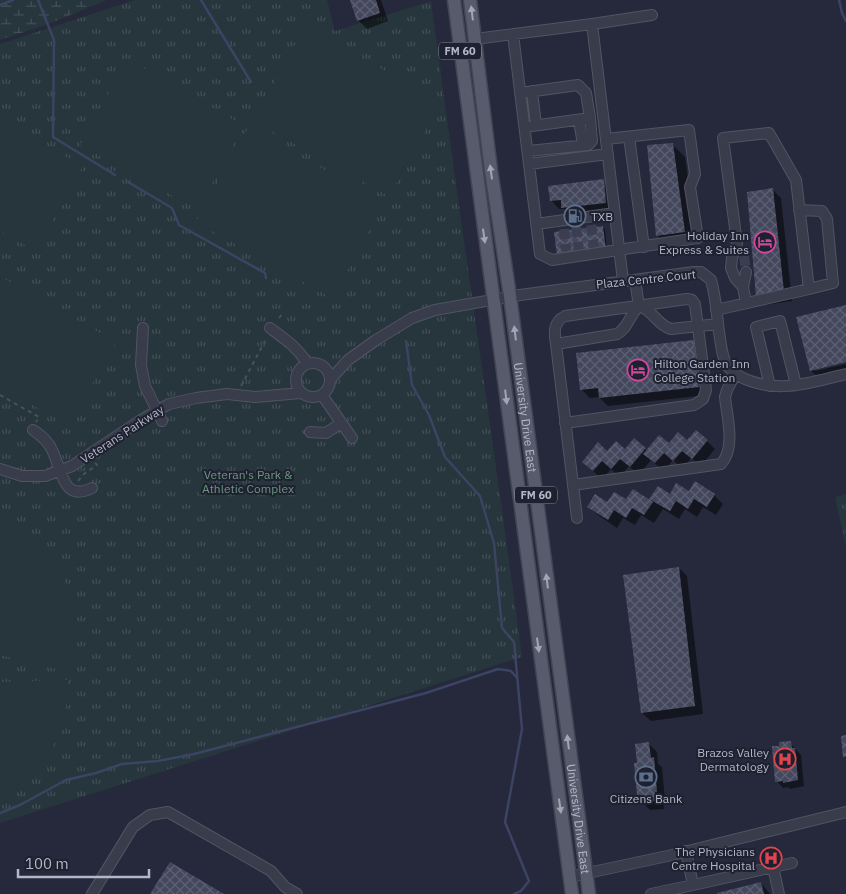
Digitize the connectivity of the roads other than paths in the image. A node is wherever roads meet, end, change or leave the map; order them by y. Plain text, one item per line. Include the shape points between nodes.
1 (454, 0) edge
2 (470, 0) edge
3 (652, 16) dead end
4 (592, 24) junction
5 (513, 34) junction
6 (475, 39) junction
7 (532, 91) junction
8 (520, 93) junction
9 (590, 118) junction
10 (579, 120) junction
11 (536, 125) junction
12 (525, 127) junction
13 (629, 137) junction
14 (606, 140) junction
15 (583, 146) junction
16 (528, 151) junction
17 (608, 154) junction
18 (529, 164) junction
19 (799, 210) junction
20 (615, 213) junction
21 (536, 224) junction
22 (737, 243) junction
23 (644, 246) junction
24 (620, 250) junction
25 (744, 256) tunnel mouth
26 (746, 272) tunnel mouth
27 (635, 280) junction
28 (623, 281) junction
29 (743, 287) junction
30 (808, 289) junction
31 (510, 296) junction
32 (493, 299) junction
33 (746, 303) junction
34 (639, 306) junction
35 (716, 310) junction
36 (718, 324) junction
37 (698, 326) junction
38 (143, 328) dead end
39 (270, 328) dead end
40 (556, 344) junction
41 (348, 360) junction
42 (307, 363) junction
43 (323, 365) junction
44 (846, 374) edge
45 (735, 375) junction
46 (296, 376) junction
47 (330, 380) junction
48 (770, 386) junction
49 (796, 386) junction
50 (301, 393) junction
51 (276, 394) junction
52 (322, 395) junction
53 (157, 409) junction
54 (162, 422) dead end
55 (565, 422) junction
56 (342, 423) junction
57 (33, 430) dead end
58 (310, 432) dead end
59 (352, 438) dead end
60 (0, 469) edge
61 (59, 471) junction
62 (573, 485) junction
63 (92, 488) dead end
64 (577, 518) dead end
65 (846, 812) edge
66 (686, 852) junction
67 (792, 863) dead end
68 (773, 868) junction
69 (585, 874) junction
70 (569, 877) junction
71 (693, 885) junction
72 (671, 892) edge
73 (92, 894) edge
74 (297, 894) edge
75 (572, 894) edge
76 (589, 894) edge
77 (651, 894) edge
78 (779, 894) edge

1 -> 32 main road, University Drive East / FM 60
6 -> 2 main road, University Drive East / FM 60
3 - 4 street
4 - 5 street
4 - 14 street
5 - 6 street
5 - 8 street
31 -> 6 main road, University Drive East / FM 60
7 - 8 street
7 - 9 street via 578,85 586,93
7 - 11 street
8 - 12 street
9 - 10 street
9 - 15 street via 592,141
10 - 11 street
10 - 15 street
11 - 12 street
12 - 16 street
13 - 14 street
13 - 23 street
13 - 23 street via 689,130 696,174 690,188 698,238
14 - 17 street
15 - 16 street
16 - 18 street
17 - 18 street
17 - 20 street
18 - 21 street
19 - 22 street via 796,180 769,133 723,138
19 - 30 street
19 - 30 street via 822,211 827,219 834,283
20 - 21 street via 563,225
20 - 24 street
21 - 24 street via 540,254 552,260 566,255
22 - 25 street
22 - 29 street via 731,268
23 - 24 street
24 - 28 street
26 - 29 street
27 - 28 street, Plaza Centre Court
27 - 34 street
27 - 35 street, Plaza Centre Court via 701,272 711,280
28 - 31 street, Plaza Centre Court
29 - 33 street
30 - 33 street
31 - 32 street, Plaza Centre Court
69 -> 31 main road, University Drive East / FM 60
32 - 41 street via 435,310 412,318
32 -> 70 main road, University Drive East / FM 60
33 - 35 street
34 - 37 street via 664,327
34 - 37 street via 692,300
34 - 40 street via 623,331 617,334
34 - 40 street via 564,316 555,328
35 - 36 street, Plaza Centre Court
36 - 37 street
36 - 45 street, Plaza Centre Court via 723,355
37 - 55 street via 706,390 699,404
38 - 53 street via 141,365 145,386
39 - 42 street via 290,342
40 - 55 street
41 - 43 street
41 - 47 street
42 - 43 street
42 - 46 street
43 - 47 street
44 - 49 street
45 - 48 street
45 - 62 street via 725,397 729,442 721,464
46 - 50 street via 295,382
46 - 51 street
47 - 52 street
48 - 49 street
48 - 49 street via 756,326 780,321
50 - 51 street, Veterans Parkway
50 - 52 street via 311,397
51 - 53 street, Veterans Parkway via 255,397 227,394 196,398
52 - 56 street
53 - 54 street
53 - 61 street, Veterans Parkway via 72,466
55 - 62 street
56 - 58 street via 326,432
56 - 59 street
57 - 61 street via 45,438
60 - 61 street, Veterans Parkway via 22,476 45,476
61 - 63 street via 68,488 75,492
62 - 64 street
65 - 66 street
66 - 69 street
66 - 71 street
67 - 68 street
68 - 71 street
68 - 78 street
69 - 70 street
69 - 76 main road, University Drive East / FM 60
70 - 75 main road, University Drive East / FM 60
71 - 72 street
72 - 77 street
73 - 74 street via 132,827 150,815 168,812 271,871 285,887

